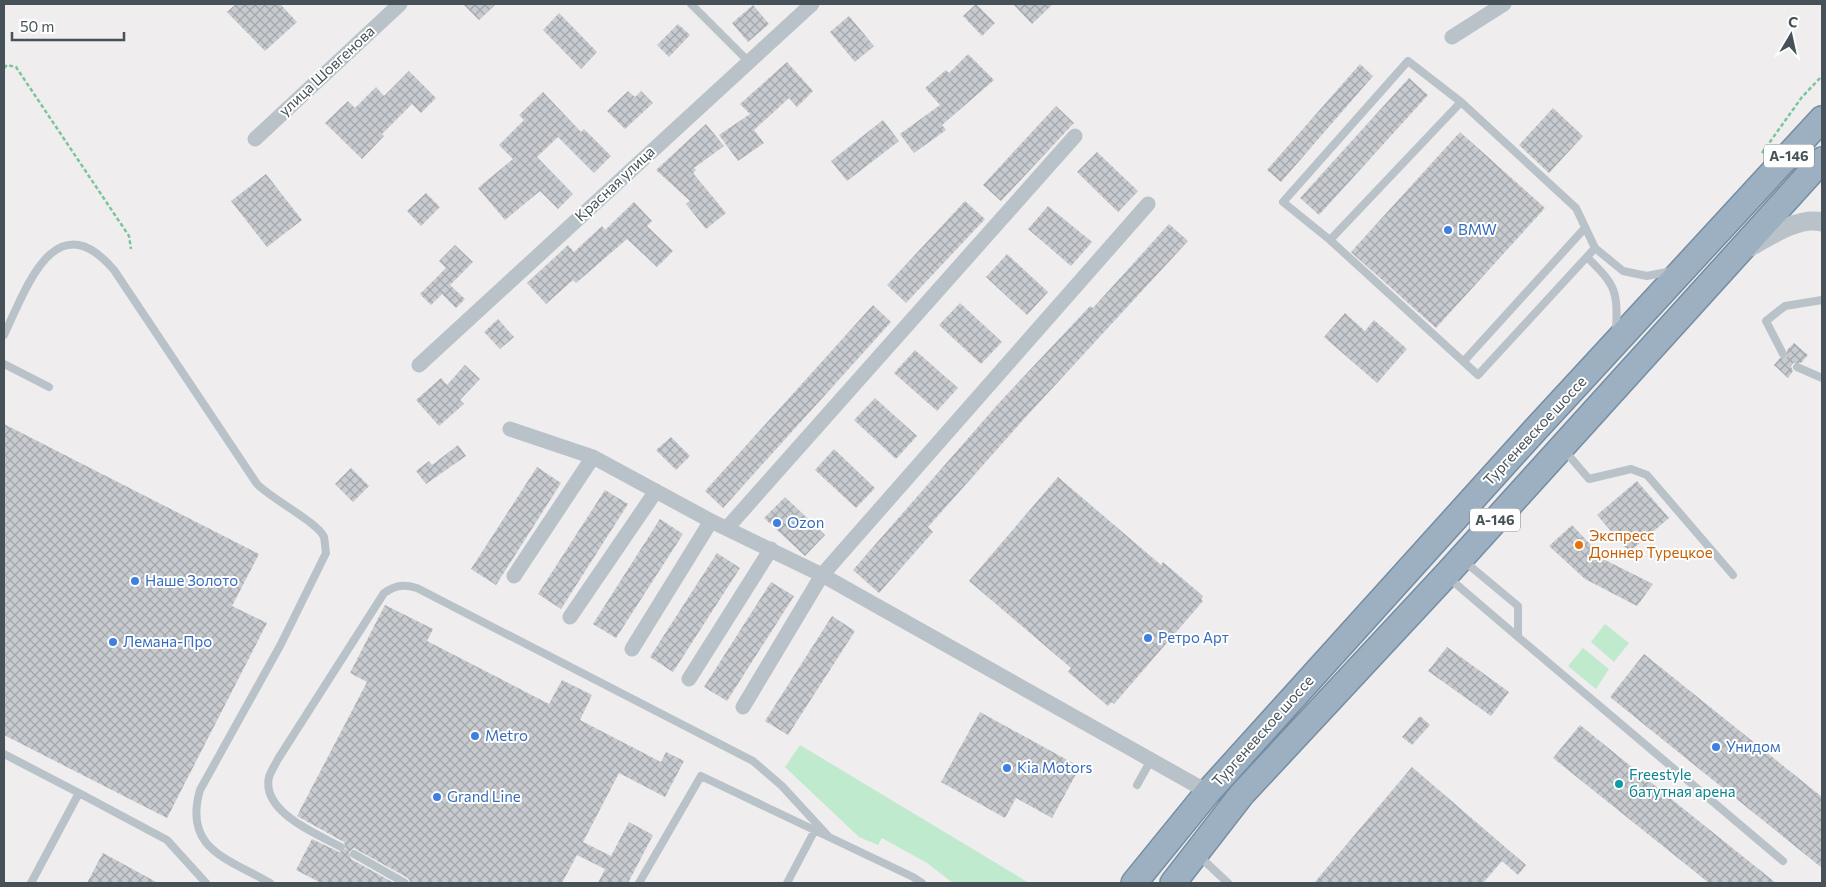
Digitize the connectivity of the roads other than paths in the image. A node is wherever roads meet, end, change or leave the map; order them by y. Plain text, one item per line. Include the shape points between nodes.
1 (400, 4) edge
2 (691, 4) edge
3 (812, 4) edge
4 (1504, 4) edge
5 (1452, 37) dead end
6 (748, 62) junction
7 (1461, 102) junction
8 (1822, 119) edge
9 (1075, 136) dead end
10 (254, 139) dead end
11 (1822, 160) edge
12 (1148, 204) dead end
13 (1822, 222) edge
14 (1584, 229) junction
15 (1330, 240) junction
16 (1595, 248) junction
17 (1738, 254) junction
18 (1587, 257) junction
19 (1686, 267) junction
20 (1822, 300) edge
21 (4, 335) edge
22 (1784, 354) dead end
23 (1606, 355) junction
24 (1464, 361) junction
25 (4, 364) edge
26 (419, 365) dead end
27 (1797, 367) dead end
28 (1822, 378) edge
29 (49, 387) dead end
30 (510, 429) dead end
31 (1561, 446) junction
32 (592, 457) junction
33 (656, 491) junction
34 (711, 520) junction
35 (727, 528) junction
36 (771, 549) junction
37 (1453, 567) junction
38 (1733, 574) dead end
39 (822, 575) junction
40 (514, 576) dead end
41 (570, 617) dead end
42 (1518, 637) junction
43 (632, 649) dead end
44 (689, 679) dead end
45 (743, 707) dead end
46 (4, 754) edge
47 (1151, 760) junction
48 (1137, 785) dead end
49 (1208, 792) junction
50 (79, 793) junction
51 (815, 830) junction
52 (828, 836) junction
53 (341, 847) dead end
54 (1197, 853) junction
55 (354, 854) dead end
56 (1783, 861) dead end
57 (31, 883) edge
58 (206, 883) edge
59 (270, 883) edge
60 (405, 883) edge
61 (639, 883) edge
62 (787, 883) edge
63 (922, 883) edge
64 (1134, 883) edge
65 (1173, 883) edge
66 (1228, 883) edge

1 - 10 street, улица Шовгенова
2 - 6 lane
3 - 6 street, Красная улица
4 - 5 street
6 - 26 street, Красная улица
7 - 14 lane via 1576,208
7 - 15 lane
7 - 15 lane via 1408,60 1283,202
8 - 19 highway, Тургеневское шоссе / А-146
9 - 35 street
11 - 17 highway, Тургеневское шоссе / А-146
12 - 39 street
13 - 17 street via 1807,221 1774,233
14 - 16 lane
14 - 24 lane
15 - 24 lane
16 - 18 lane
16 - 19 lane via 1623,271 1647,276
17 - 31 highway, Тургеневское шоссе / А-146
18 - 23 lane via 1611,281 1617,304 1616,336
18 - 24 lane via 1478,375
19 - 23 highway, Тургеневское шоссе / А-146
20 - 22 lane via 1785,306 1766,321
21 - 59 lane via 37,266 46,257 68,246 90,248 114,270 257,484 269,496 311,522 324,537 326,553 281,644 200,790 196,805 196,820 204,844
23 - 49 highway, Тургеневское шоссе / А-146
25 - 29 lane
27 - 28 lane
30 - 32 street
31 - 37 highway, Тургеневское шоссе / А-146
31 - 38 lane via 1590,479 1631,469 1647,475
32 - 33 street
32 - 40 street
33 - 34 street
33 - 41 street
34 - 35 street
34 - 43 street
35 - 36 street
36 - 39 street
36 - 44 street
37 - 42 lane
37 - 42 lane via 1518,606
37 - 54 highway, Тургеневское шоссе / А-146 via 1242,794
39 - 45 street
39 - 47 street
42 - 56 lane
46 - 50 lane
47 - 48 lane
47 - 49 street
49 - 64 highway, Тургеневское шоссе / А-146
50 - 57 lane
50 - 58 lane via 167,840
51 - 52 lane
51 - 61 lane via 701,776
51 - 62 lane
52 - 53 lane via 782,786 753,761 406,585 395,586 384,594 269,778 275,804 288,818
52 - 63 lane
54 - 65 highway, Тургеневское шоссе / А-146
54 - 66 lane
55 - 60 lane

